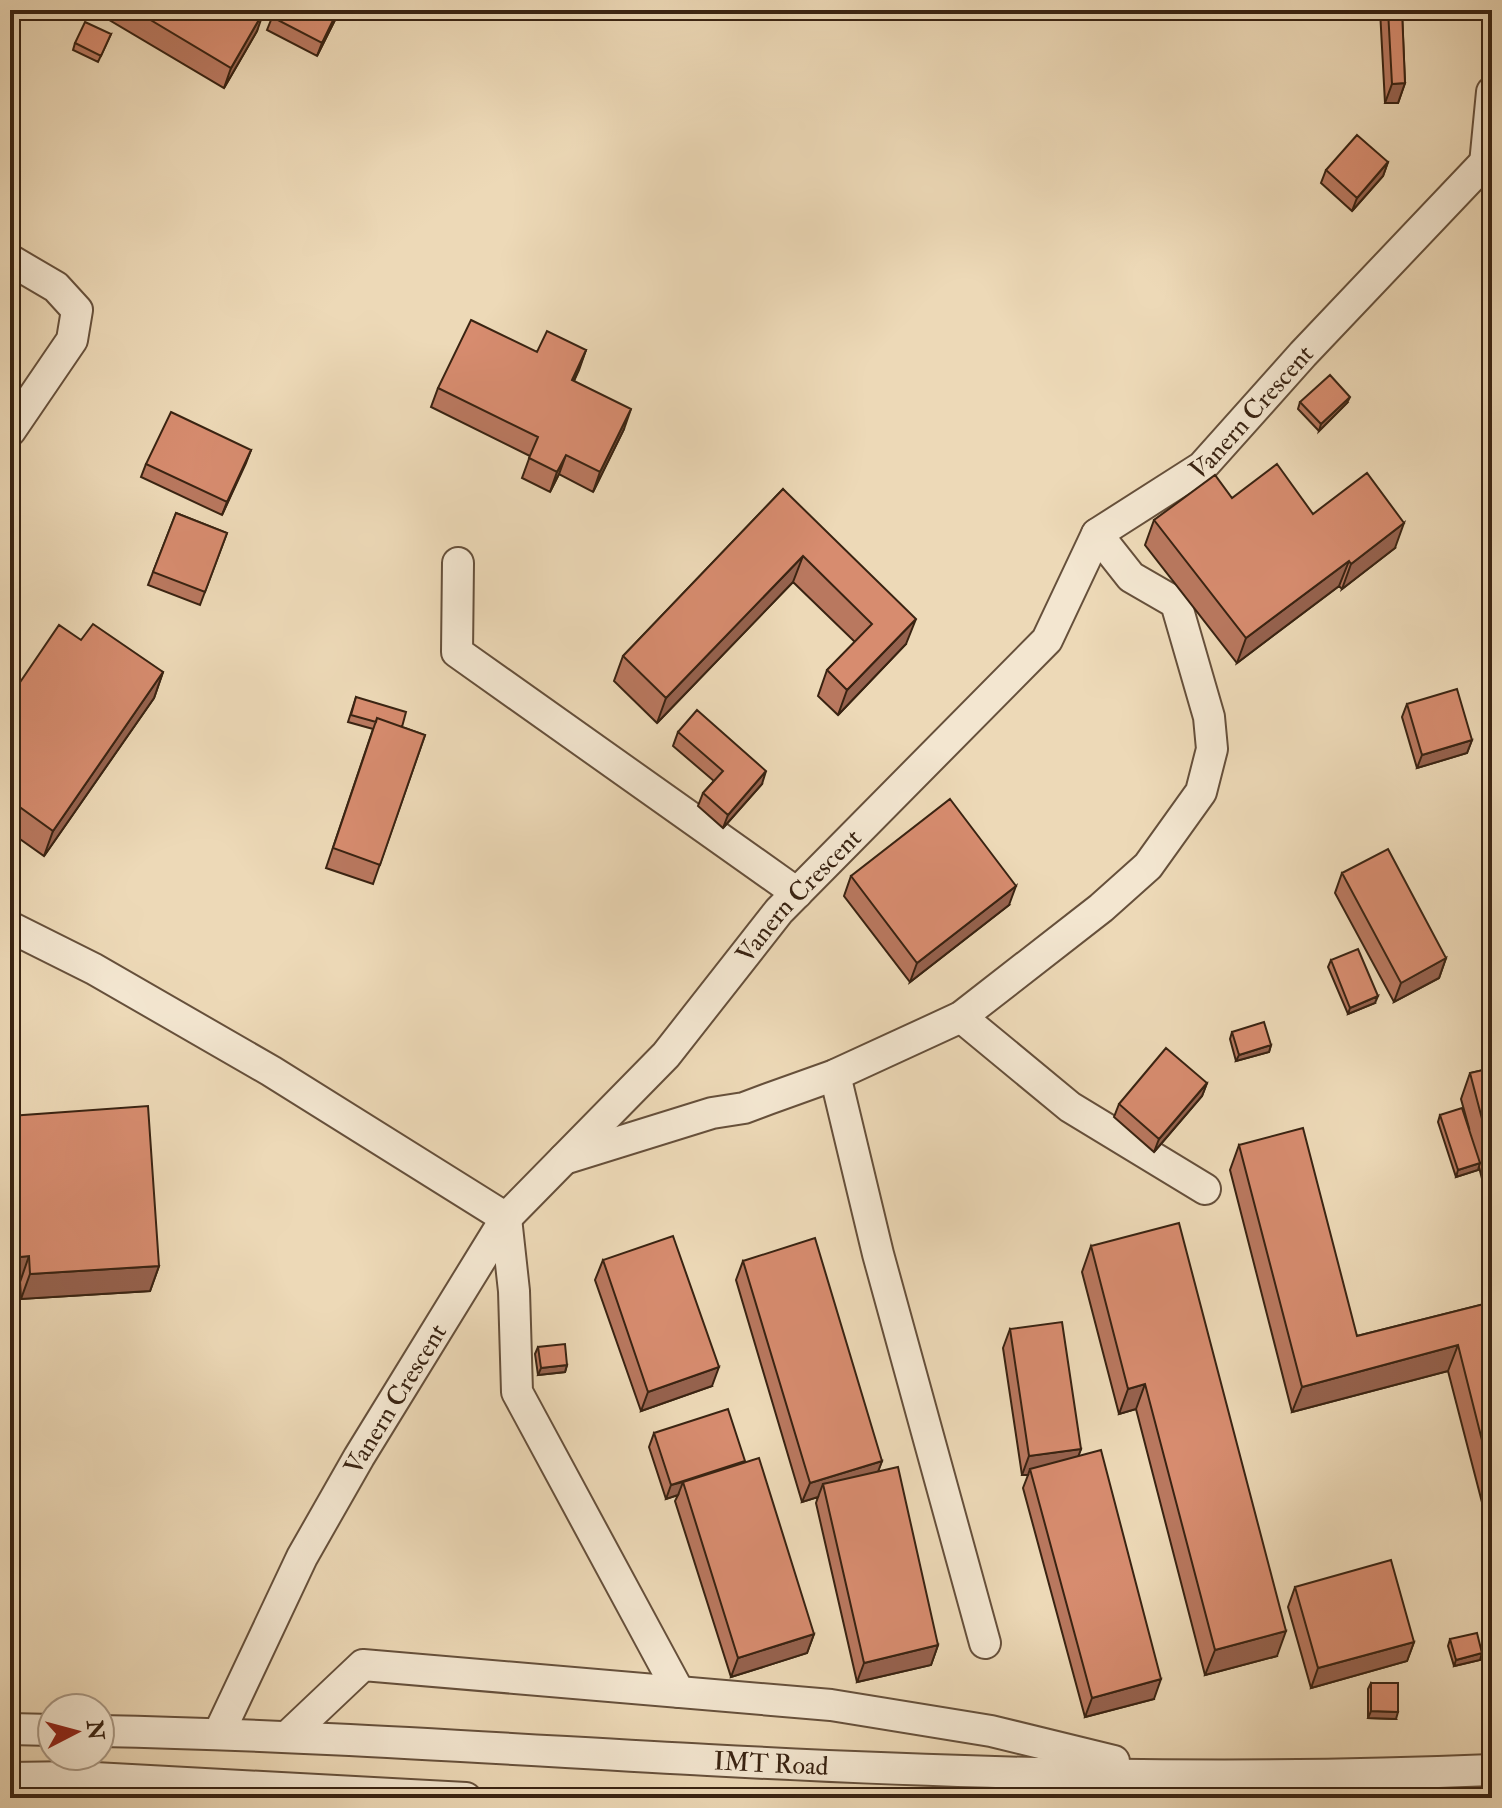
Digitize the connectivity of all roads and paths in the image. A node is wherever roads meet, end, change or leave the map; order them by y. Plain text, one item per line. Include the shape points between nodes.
1 (1492, 92) edge
2 (1489, 159) edge
3 (10, 260) edge
4 (10, 431) edge
5 (1097, 534) junction
6 (458, 563) dead end
7 (797, 893) junction
8 (10, 927) edge
9 (961, 1017) junction
10 (835, 1075) junction
11 (562, 1159) junction
12 (1205, 1189) dead end
13 (506, 1218) junction
14 (985, 1643) dead end
15 (679, 1692) junction
16 (10, 1729) edge
17 (36, 1730) edge
18 (116, 1731) edge
19 (219, 1733) junction
20 (288, 1736) junction
21 (1492, 1770) edge
22 (1168, 1773) junction
23 (10, 1778) edge
24 (72, 1787) edge
25 (466, 1798) edge

1 - 2 street
2 - 5 street, Vanern Crescent via 1202,467
3 - 4 street via 56,287 77,310 72,340
5 - 7 street, Vanern Crescent via 1047,640
5 - 9 street via 1131,577 1176,603 1209,717 1212,749 1201,792 1148,866
6 - 7 street via 457,652
7 - 11 street, Vanern Crescent via 666,1055
8 - 13 street via 271,1071
9 - 10 street
9 - 12 street via 1070,1107
10 - 11 street via 744,1108
10 - 14 street via 878,1254
11 - 13 street, Vanern Crescent
13 - 15 street via 517,1392
13 - 19 street, Vanern Crescent via 302,1557
15 - 20 street via 363,1665
15 - 22 street via 831,1705 991,1731
16 - 17 street
18 - 19 street, IMT Road
19 - 20 street, IMT Road
20 - 22 street, IMT Road via 709,1760
21 - 22 street, IMT Road
23 - 24 street
24 - 25 street

